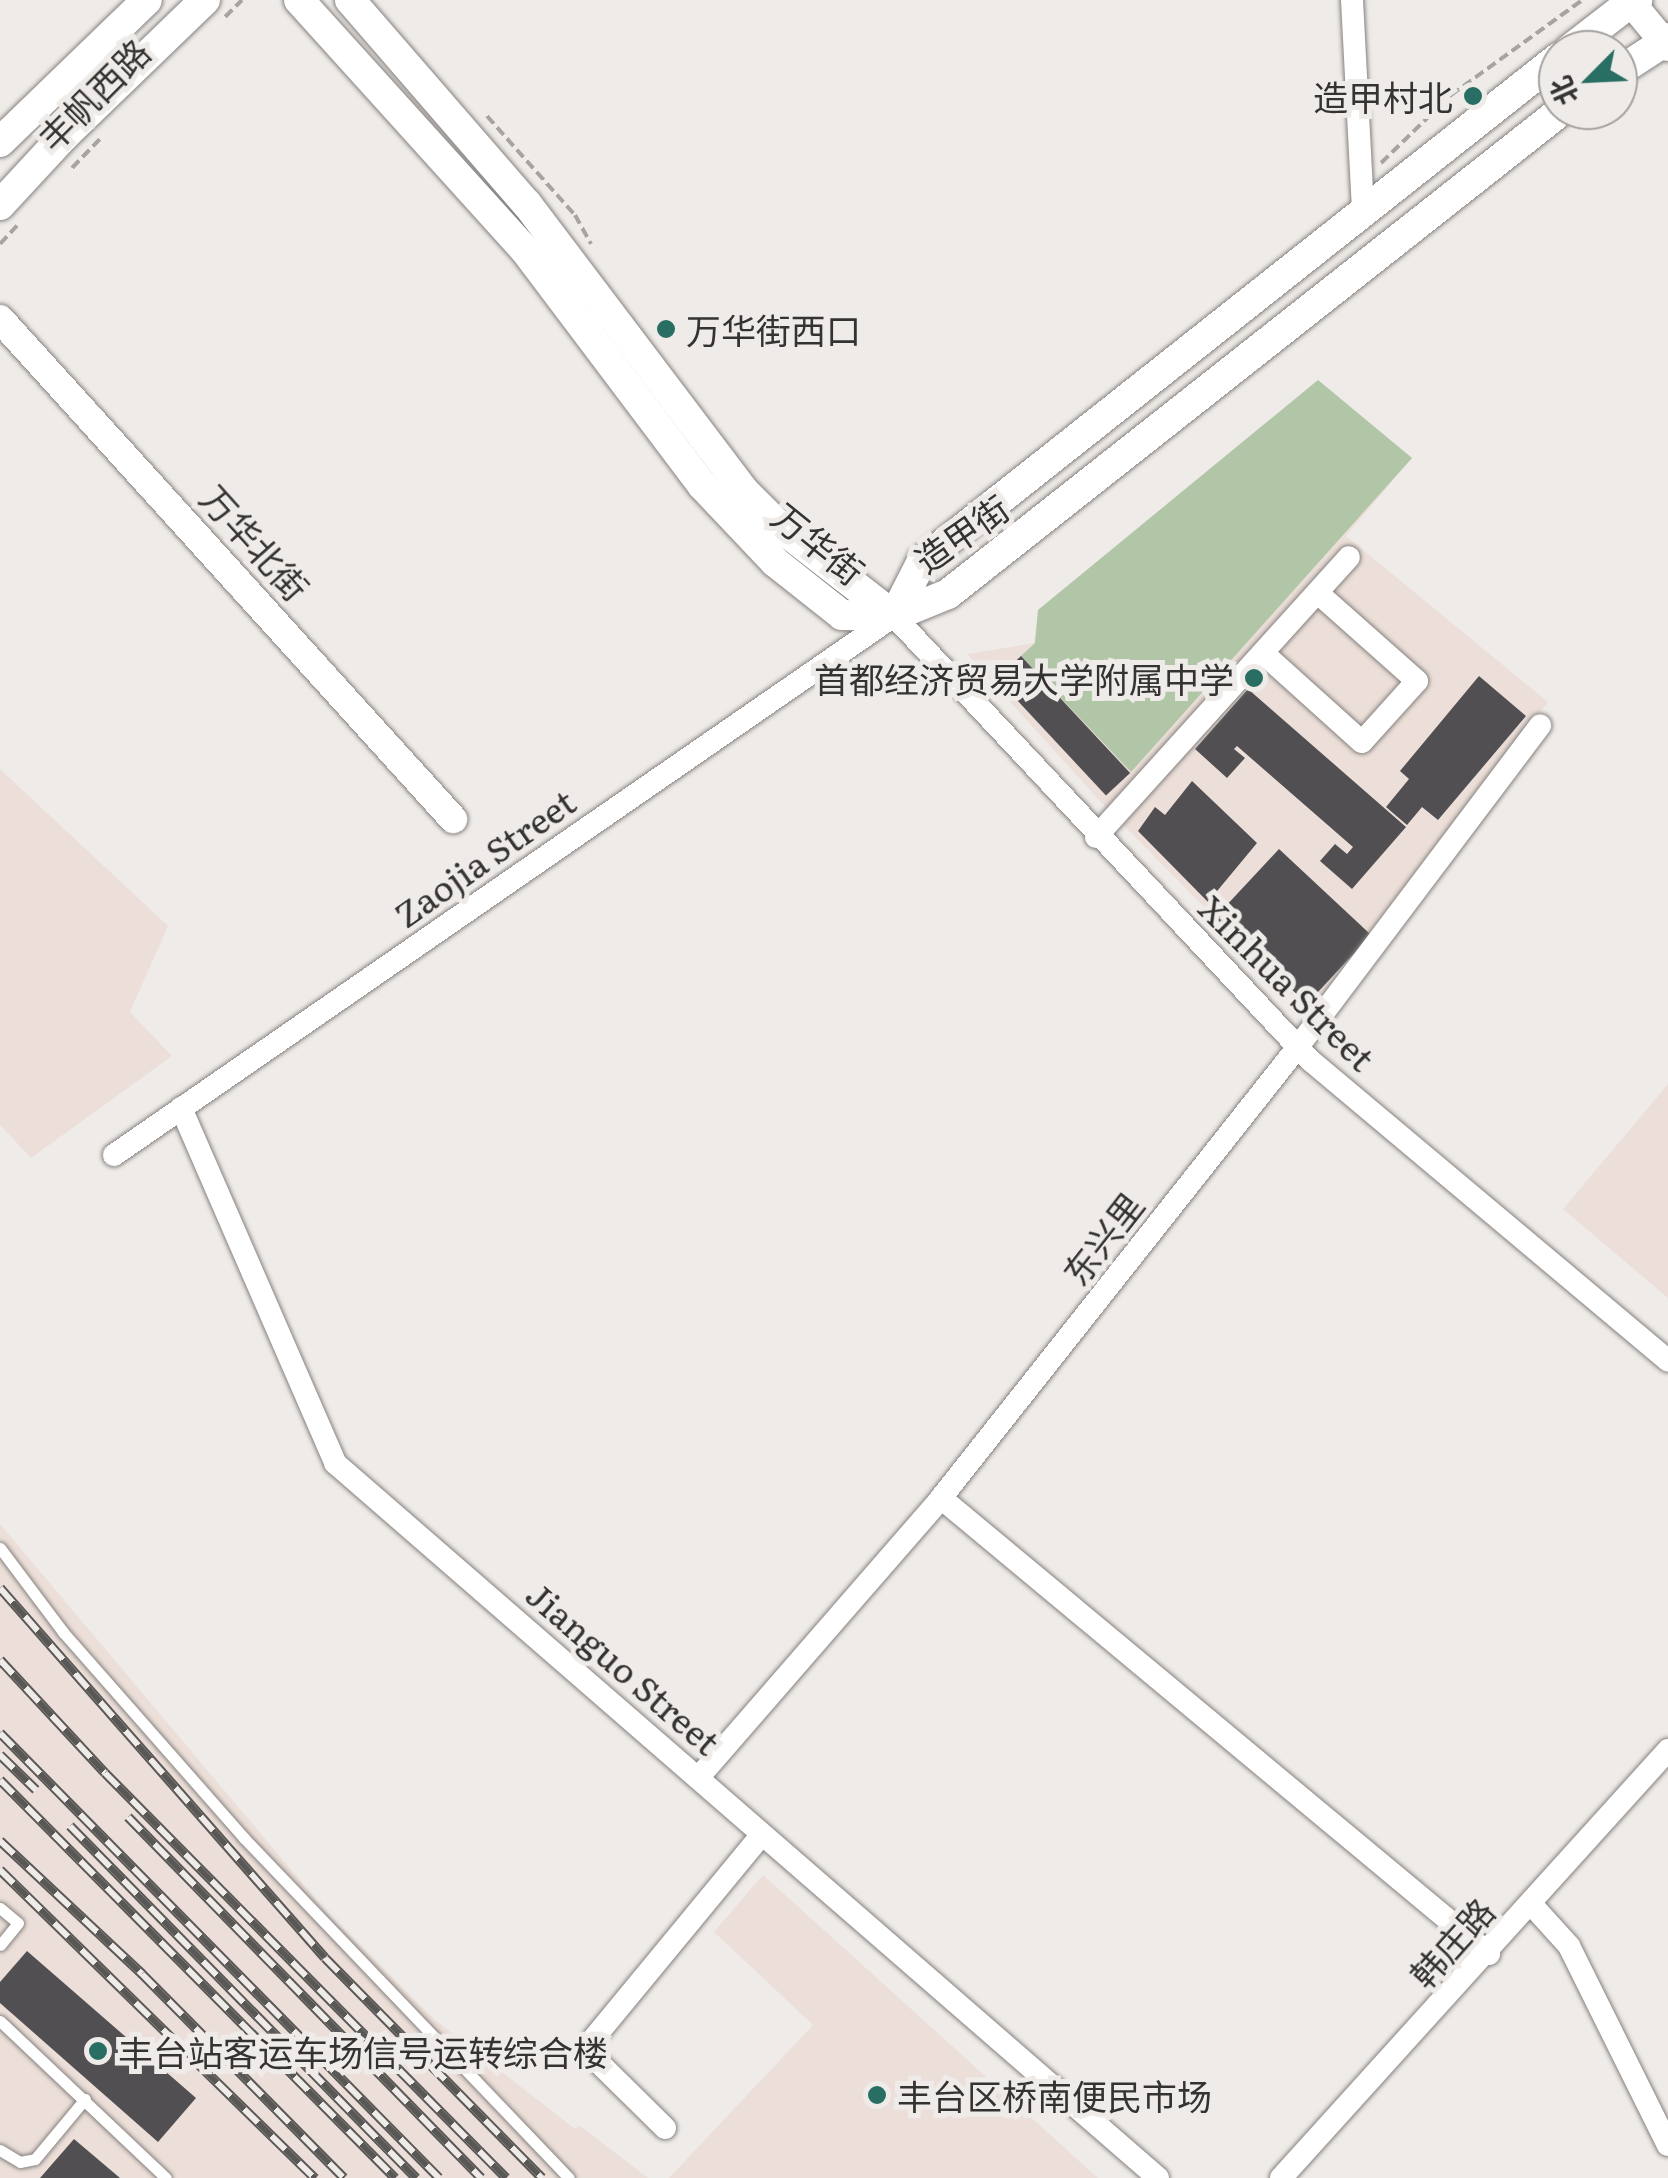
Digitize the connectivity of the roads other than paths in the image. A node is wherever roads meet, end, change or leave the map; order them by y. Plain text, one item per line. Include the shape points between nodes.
1 (146, 0) edge
2 (299, 0) edge
3 (350, 0) edge
4 (1352, 0) edge
5 (1632, 1) edge
6 (213, 10) edge
7 (1595, 30) edge
8 (1667, 36) edge
9 (1638, 57) edge
10 (1538, 72) edge
11 (1538, 129) edge
12 (0, 142) edge
13 (1363, 195) junction
14 (11, 212) edge
15 (0, 319) edge
16 (1349, 558) dead end
17 (1318, 592) junction
18 (894, 616) junction
19 (1263, 653) junction
20 (1540, 726) dead end
21 (453, 819) dead end
22 (1096, 837) junction
23 (1297, 1048) junction
24 (181, 1108) junction
25 (114, 1154) dead end
26 (1668, 1360) edge
27 (941, 1498) junction
28 (0, 1548) edge
29 (1668, 1750) edge
30 (698, 1778) junction
31 (762, 1834) junction
32 (1532, 1906) junction
33 (0, 1908) edge
34 (0, 1946) edge
35 (1488, 1954) junction
36 (0, 2021) edge
37 (86, 2100) junction
38 (666, 2128) dead end
39 (1668, 2145) edge
40 (0, 2150) edge
41 (166, 2178) edge
42 (569, 2178) edge
43 (1158, 2178) edge
44 (1281, 2178) edge

1 - 12 main road, 丰帆西路
2 - 18 main road, 万华街 via 525,250 738,524 842,615
3 - 18 main road, 万华街 via 528,204 744,490 781,528
4 - 13 street
5 - 7 main road
5 - 8 street
6 - 14 main road, 丰帆西路 via 64,136
8 - 9 main road
10 - 13 main road, 造甲街
11 - 18 main road, 造甲街 via 948,594
13 - 18 main road, 造甲街 via 922,561
15 - 21 street, 万华北街
16 - 17 street
17 - 19 street
17 - 19 street via 1416,681 1384,718 1362,742
18 - 22 street, Xinhua Street
18 - 24 street, Zaojia Street
19 - 22 street
20 - 23 street, 东兴里
22 - 23 street, Xinhua Street
23 - 26 street, Xinhua Street
23 - 27 street, 东兴里
24 - 25 street, Zaojia Street
24 - 30 street, Jianguo Street via 335,1462
27 - 30 street, 东兴里
27 - 35 street
28 - 42 lane via 63,1632 244,1838
29 - 32 street, 韩庄路
30 - 31 street, Jianguo Street
31 - 38 street via 585,2049
31 - 43 street, Jianguo Street
32 - 35 street, 韩庄路
32 - 39 street via 1569,1946
33 - 34 lane via 18,1923
35 - 44 street, 韩庄路
36 - 37 lane
37 - 40 lane via 35,2159 20,2162
37 - 41 lane

